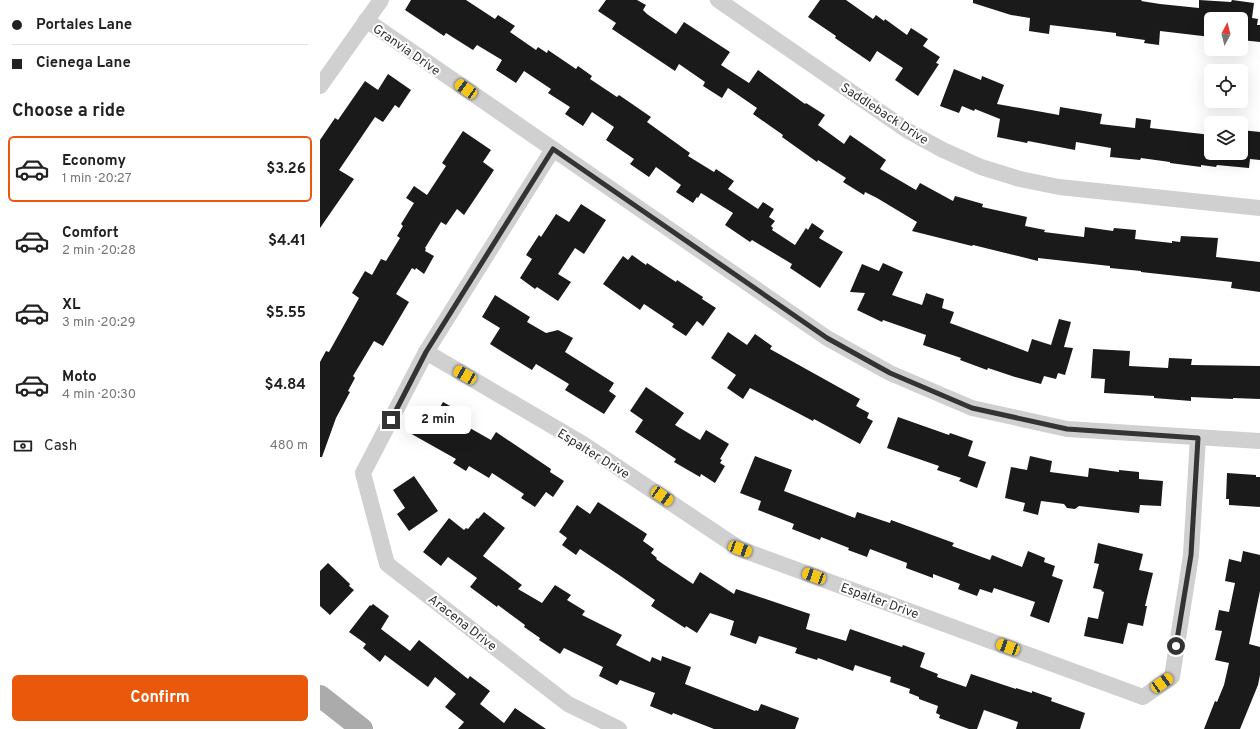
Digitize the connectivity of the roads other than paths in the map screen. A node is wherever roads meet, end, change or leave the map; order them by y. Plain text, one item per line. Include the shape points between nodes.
1 (381, 0) edge
2 (718, 0) edge
3 (366, 20) junction
4 (320, 86) edge
5 (553, 149) junction
6 (1260, 208) edge
7 (426, 352) junction
8 (1198, 438) junction
9 (1260, 441) edge
10 (320, 696) edge
11 (362, 729) edge
12 (619, 729) edge

1 - 3 street
2 - 6 street, Saddleback Drive via 908,132 981,167 1020,179 1058,186
3 - 4 street
3 - 5 street, Granvia Drive
5 - 7 street
5 - 8 street, Granvia Drive via 827,338 890,373 972,408 1067,429
7 - 8 street, Espalter Drive via 583,444 740,549 1143,697 1172,677 1191,555
7 - 12 street, Aracena Drive via 363,473 387,564 568,704
8 - 9 street, Granvia Drive
10 - 11 main road

